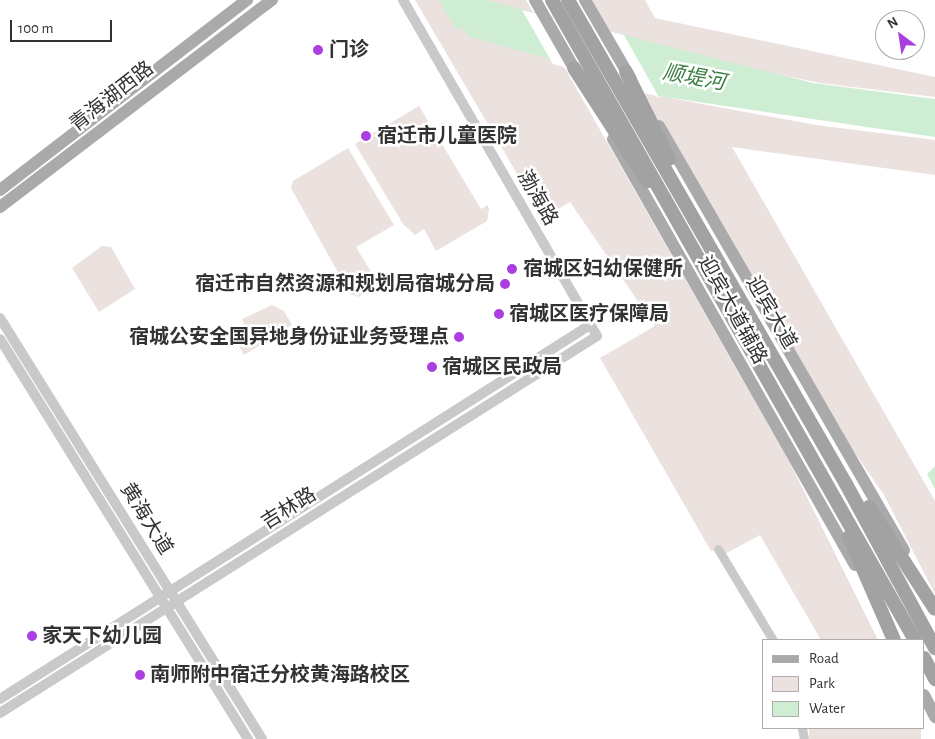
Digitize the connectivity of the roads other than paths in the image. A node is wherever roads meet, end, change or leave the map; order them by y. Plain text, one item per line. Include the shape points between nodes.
1 (247, 0) edge
2 (272, 0) edge
3 (403, 0) edge
4 (534, 0) edge
5 (552, 0) edge
6 (568, 0) edge
7 (585, 0) edge
8 (626, 72) joint
9 (577, 73) junction
10 (641, 98) junction
11 (0, 190) edge
12 (0, 207) edge
13 (715, 256) junction
14 (0, 318) edge
15 (590, 325) junction
16 (597, 336) joint
17 (0, 339) edge
18 (753, 350) junction
19 (762, 366) junction
20 (786, 379) junction
21 (718, 549) dead end
22 (171, 591) junction
23 (161, 597) junction
24 (177, 601) junction
25 (167, 607) junction
26 (935, 608) edge
27 (772, 639) edge
28 (893, 639) edge
29 (894, 639) edge
30 (913, 639) edge
31 (935, 648) edge
32 (925, 660) edge
33 (935, 679) edge
34 (925, 697) edge
35 (0, 699) edge
36 (0, 713) edge
37 (935, 717) edge
38 (248, 739) edge
39 (262, 739) edge

1 - 11 main road, 青海湖西路
2 - 12 main road, 青海湖西路
3 - 15 street, 渤海路
4 - 9 main road, 迎宾大道辅路
5 - 18 highway, 迎宾大道
6 - 13 highway, 迎宾大道
7 - 8 main road
8 - 10 highway
9 - 18 highway
9 - 28 main road, 迎宾大道辅路
10 - 13 highway
10 - 26 main road, 迎宾大道辅路
13 - 20 highway, 迎宾大道
14 - 22 street, 黄海大道
15 - 16 street, 渤海路
15 - 22 street, 吉林路
16 - 24 street, 吉林路
17 - 23 street, 黄海大道
18 - 19 highway, 迎宾大道
19 - 29 highway via 772,396 845,528
19 - 30 highway, 迎宾大道
20 - 26 highway via 806,402
20 - 31 highway, 迎宾大道
21 - 27 street
22 - 23 street, 吉林路
22 - 24 street, 黄海大道
23 - 25 street, 黄海大道
23 - 35 street, 吉林路
24 - 25 street, 吉林路
24 - 39 street, 黄海大道
25 - 36 street, 吉林路
25 - 38 street, 黄海大道
32 - 33 highway
34 - 37 main road

